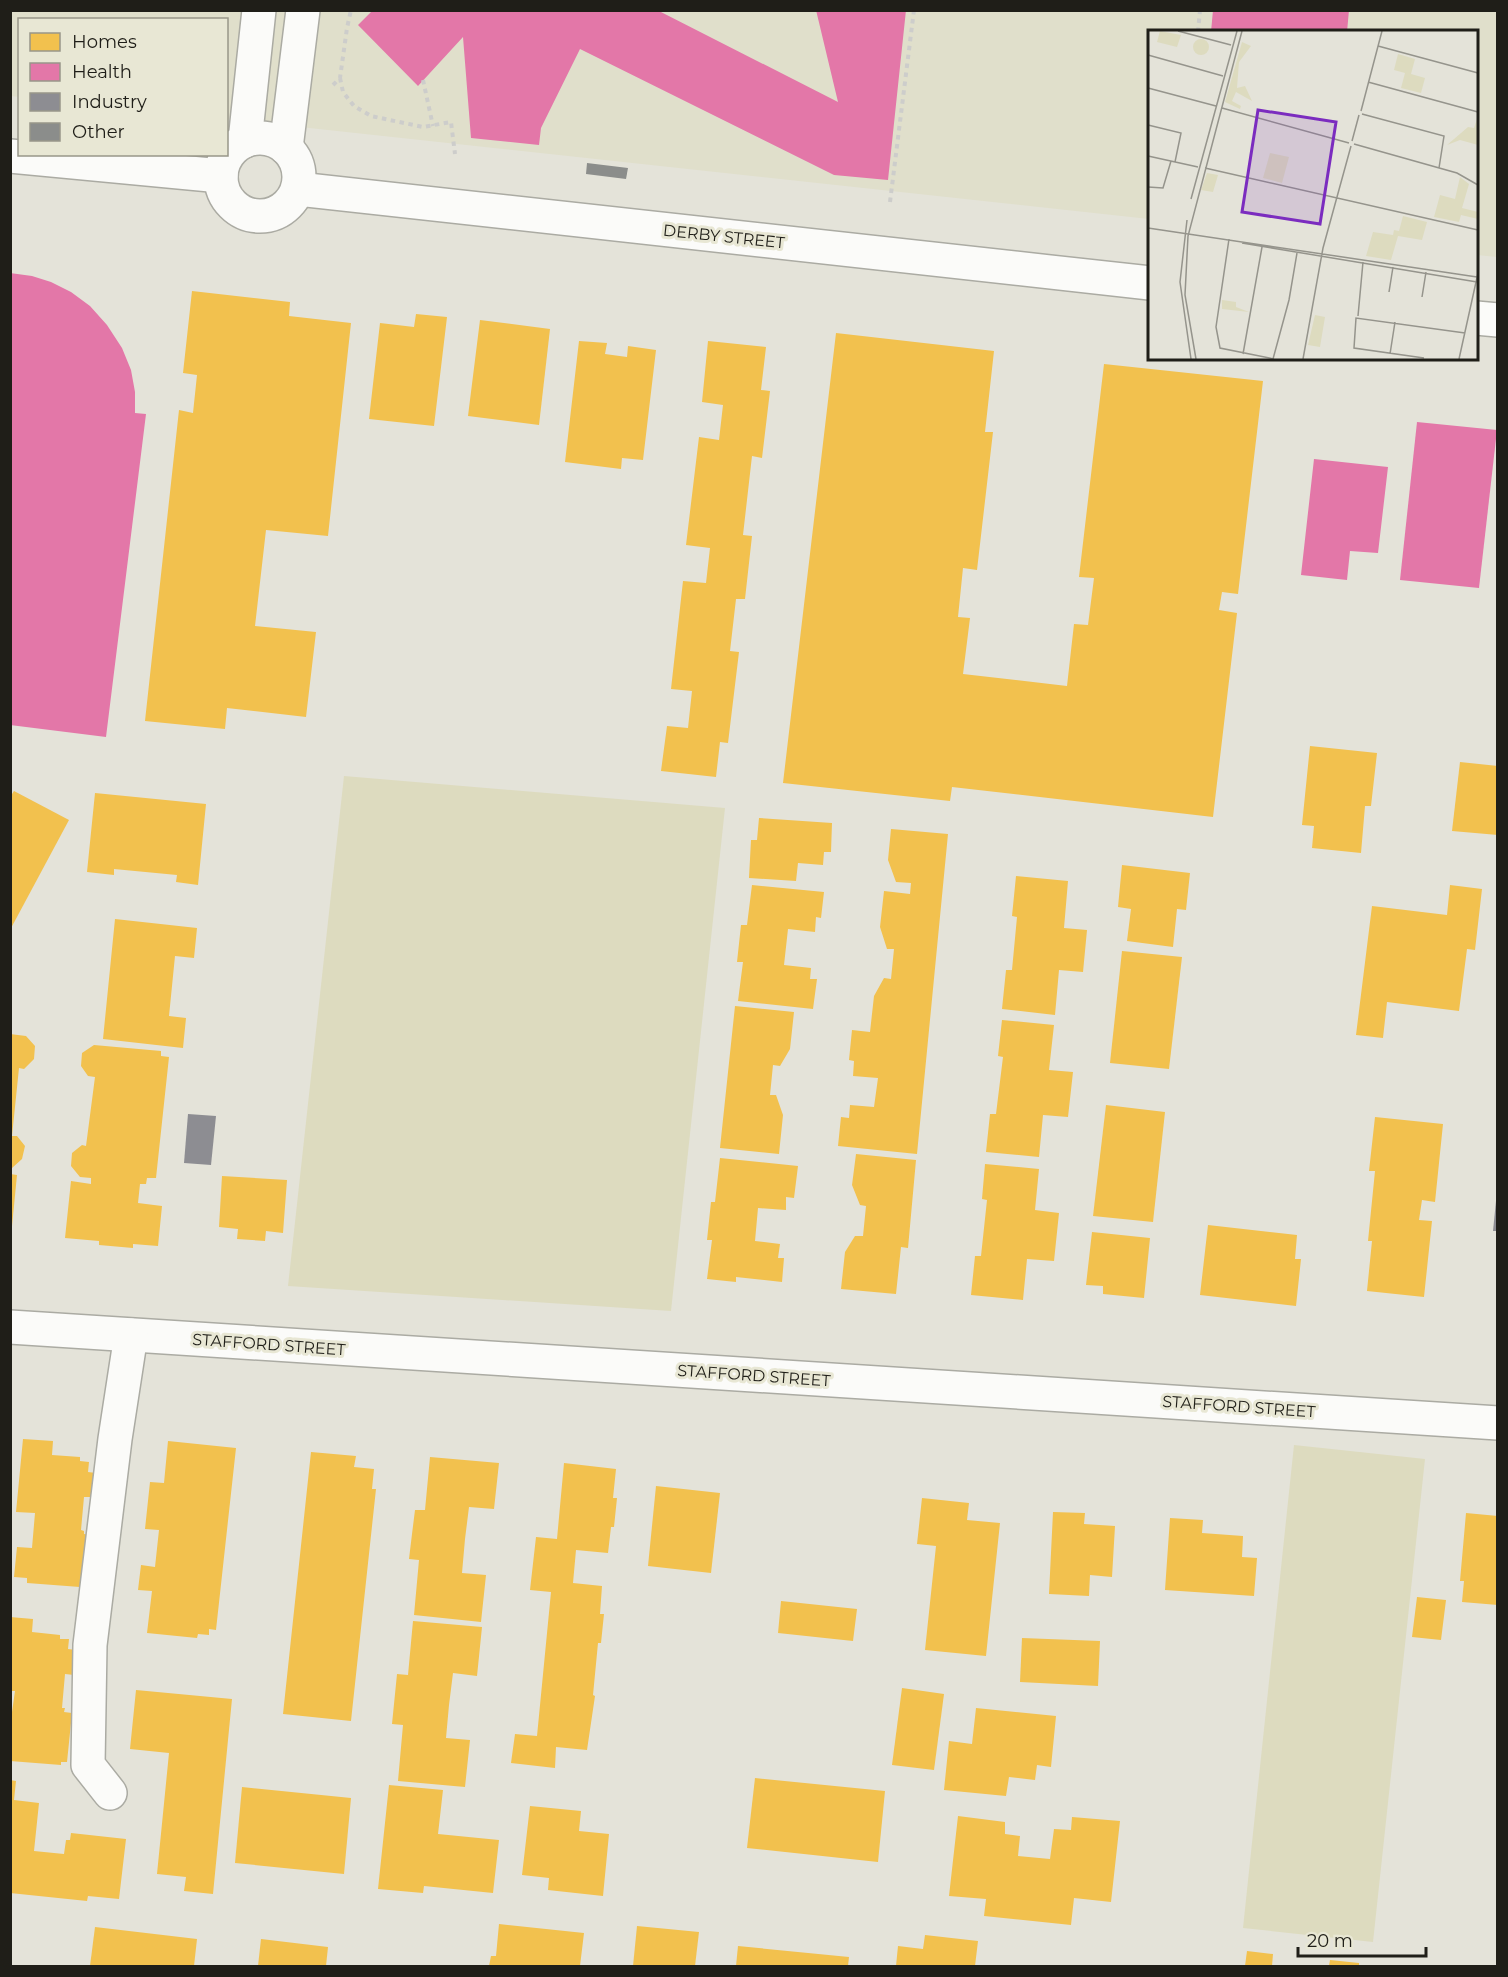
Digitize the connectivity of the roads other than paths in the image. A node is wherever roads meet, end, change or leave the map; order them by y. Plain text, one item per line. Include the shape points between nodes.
1 (259, 10) edge
2 (303, 10) edge
3 (245, 141) junction
4 (286, 148) junction
5 (228, 155) edge
6 (10, 156) edge
7 (228, 156) edge
8 (221, 176) junction
9 (298, 189) junction
10 (1148, 283) edge
11 (1478, 318) edge
12 (1497, 320) edge
13 (10, 1327) edge
14 (131, 1335) junction
15 (1497, 1423) edge
16 (110, 1793) dead end

1 - 3 street
2 - 4 street
3 - 4 street via 267,138
3 - 5 street
4 - 9 street via 297,162
6 - 8 street
7 - 8 street
8 - 9 street via 228,200 260,217 284,209
9 - 10 street, DERBY STREET
11 - 12 street
13 - 14 street, STAFFORD STREET
14 - 15 street, STAFFORD STREET
14 - 16 street via 90,1644 88,1765

